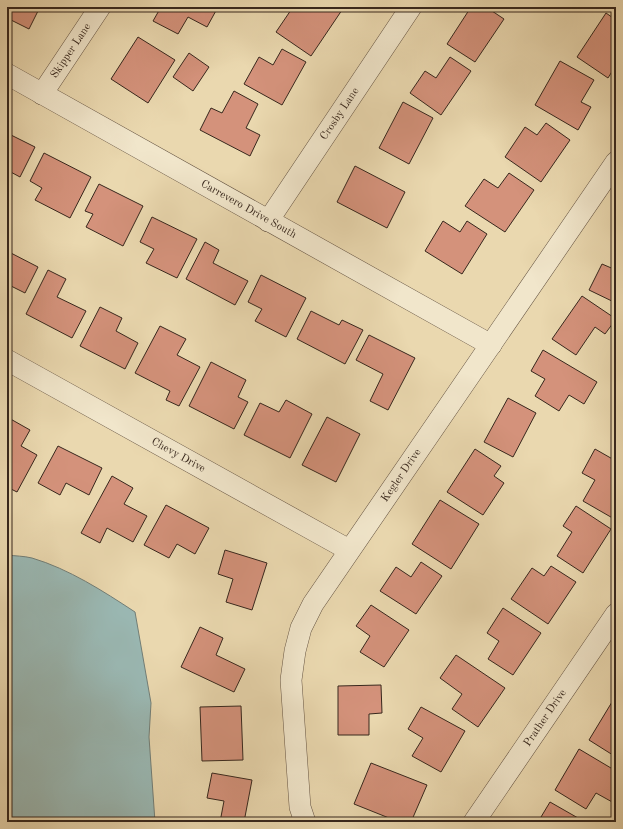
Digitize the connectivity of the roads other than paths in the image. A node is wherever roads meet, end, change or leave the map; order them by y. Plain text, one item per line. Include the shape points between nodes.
1 (100, 7) edge
2 (411, 7) edge
3 (7, 74) edge
4 (42, 94) junction
5 (616, 162) edge
6 (268, 221) junction
7 (491, 345) junction
8 (7, 360) edge
9 (349, 550) junction
10 (616, 614) edge
11 (305, 822) edge
12 (474, 822) edge

1 - 4 street, Skipper Lane
2 - 6 street, Crosby Lane
3 - 4 street, Carrevero Drive South
4 - 6 street, Carrevero Drive South
5 - 7 street, Kegler Drive
6 - 7 street, Carrevero Drive South
7 - 9 street, Kegler Drive
8 - 9 street, Chevy Drive
9 - 11 street, Kegler Drive via 313,604 301,628 295,651 291,680 300,807
10 - 12 street, Prather Drive

